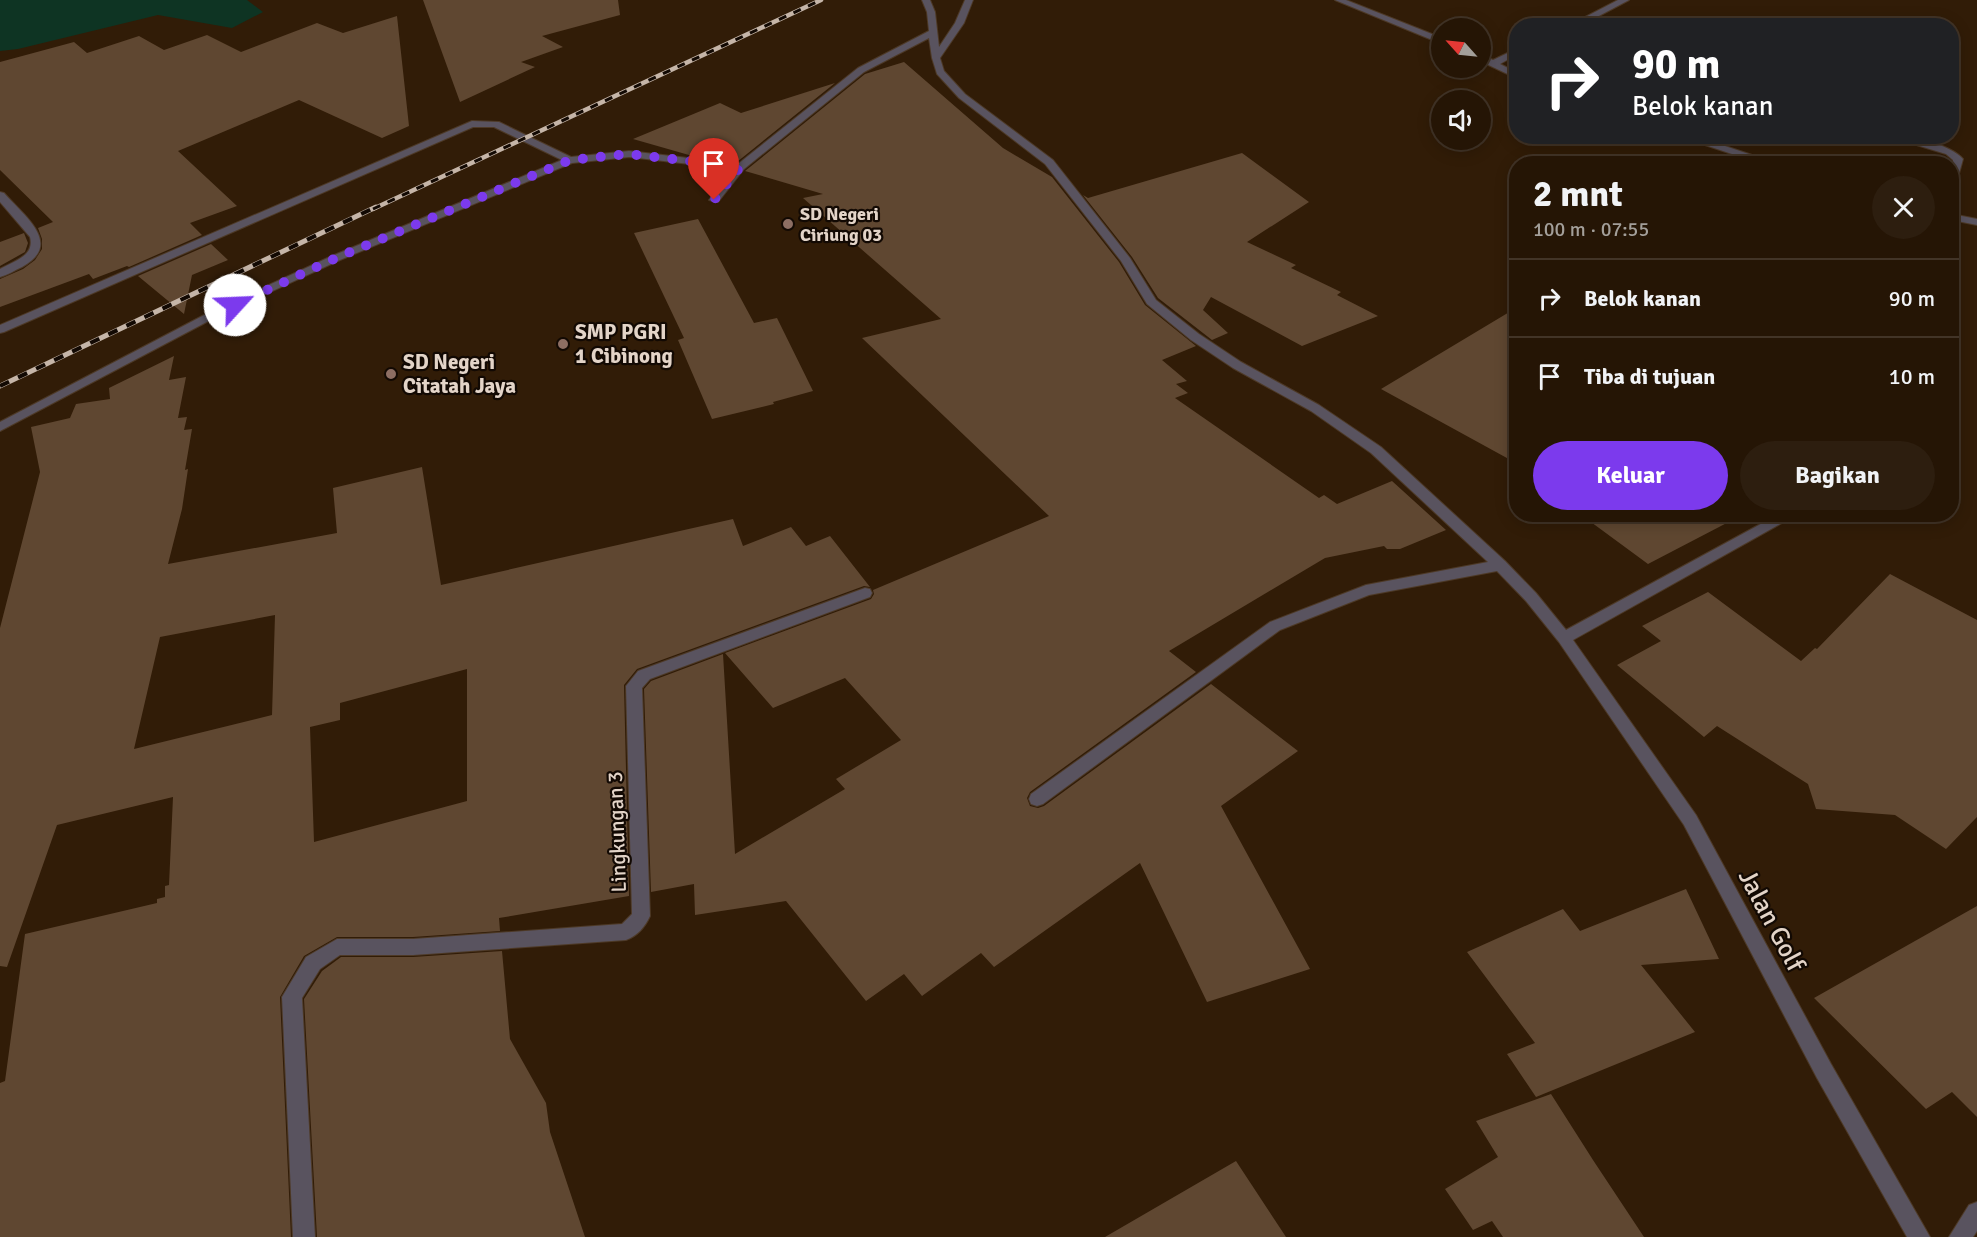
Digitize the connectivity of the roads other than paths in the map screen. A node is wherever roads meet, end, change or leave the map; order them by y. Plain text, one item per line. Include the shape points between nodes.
1 (926, 0) edge
2 (969, 0) edge
3 (1340, 0) edge
4 (1625, 0) edge
5 (1588, 18) edge
6 (934, 32) junction
7 (1431, 37) edge
8 (1509, 56) edge
9 (936, 58) junction
10 (1491, 61) edge
11 (1495, 63) junction
12 (1509, 71) edge
13 (1709, 144) edge
14 (1921, 144) edge
15 (1748, 156) edge
16 (1955, 156) edge
17 (570, 160) junction
18 (740, 167) junction
19 (0, 195) edge
20 (714, 200) dead end
21 (1959, 218) edge
22 (1977, 222) edge
23 (0, 274) edge
24 (1, 327) edge
25 (0, 428) edge
26 (1776, 522) edge
27 (1500, 565) junction
28 (865, 593) dead end
29 (1564, 638) junction
30 (1037, 799) dead end
31 (1977, 1213) edge
32 (304, 1237) edge
33 (1918, 1237) edge
34 (1960, 1237) edge

1 - 6 street
2 - 9 street via 966,12
3 - 7 street
4 - 5 street
6 - 9 street
6 - 18 street via 861,70
8 - 11 street
9 - 27 street, Jalan Golf via 940,72 962,96 1049,162 1126,260 1150,302 1237,366 1315,408 1376,450
10 - 11 street
11 - 12 street
13 - 15 street
14 - 16 street
17 - 18 street via 629,154
17 - 24 street via 496,124 472,124
17 - 25 street via 336,258 225,310
18 - 20 street
19 - 23 street via 39,243 30,257
21 - 22 street
26 - 29 street
27 - 29 street, Jalan Golf
27 - 30 street via 1366,590 1275,626
28 - 32 street, Lingkungan 3 via 644,675 634,686 641,915 626,932 337,947 313,963 292,997
29 - 33 street, Jalan Golf via 1690,820
31 - 34 street

